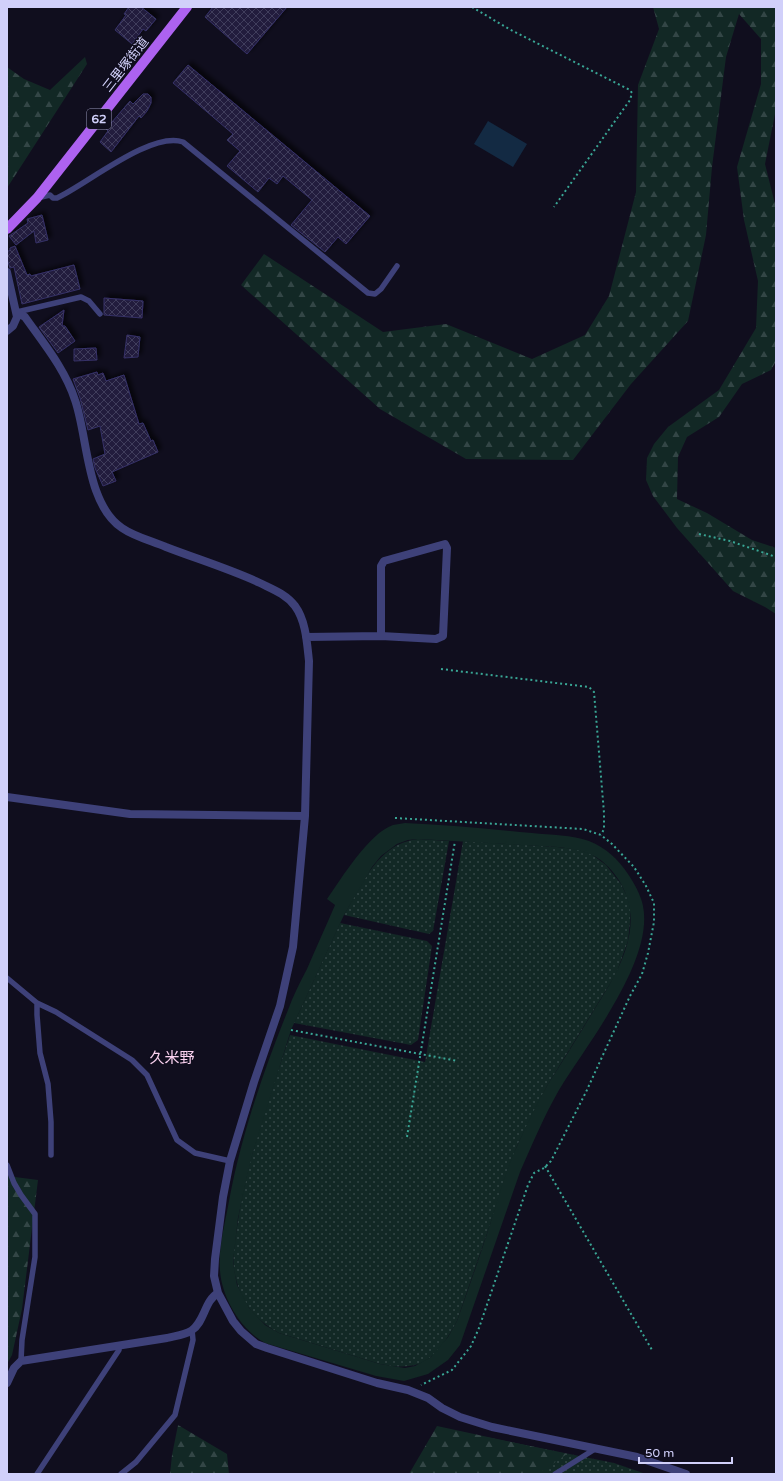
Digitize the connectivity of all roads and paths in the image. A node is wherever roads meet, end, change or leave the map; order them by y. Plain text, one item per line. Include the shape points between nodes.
1 (187, 7) edge
2 (472, 7) edge
3 (37, 198) junction
4 (554, 207) dead end
5 (7, 228) edge
6 (397, 266) dead end
7 (7, 272) edge
8 (17, 312) junction
9 (100, 314) dead end
10 (7, 331) edge
11 (699, 534) dead end
12 (776, 557) edge
13 (381, 636) junction
14 (306, 637) junction
15 (441, 669) dead end
16 (7, 797) edge
17 (305, 816) junction
18 (395, 818) dead end
19 (601, 836) junction
20 (455, 841) dead end
21 (7, 978) edge
22 (37, 1003) junction
23 (291, 1030) dead end
24 (420, 1054) junction
25 (458, 1061) dead end
26 (406, 1138) dead end
27 (51, 1155) dead end
28 (230, 1161) junction
29 (7, 1165) edge
30 (545, 1166) junction
31 (218, 1293) junction
32 (192, 1330) junction
33 (119, 1345) junction
34 (652, 1350) dead end
35 (21, 1361) junction
36 (7, 1383) edge
37 (414, 1393) junction
38 (595, 1449) junction
39 (37, 1474) edge
40 (120, 1474) edge
41 (556, 1474) edge
42 (686, 1474) edge

1 - 3 main road, 三里塚街道 / 62
2 - 4 path via 632,93 630,100
3 - 5 main road, 三里塚街道 / 62
3 - 6 lane via 57,198 131,154 159,143 178,140 368,293 375,294 381,289
7 - 8 street
8 - 9 lane via 81,297 89,301
8 - 10 street via 15,322
8 - 14 street via 25,317 64,372 76,400 93,480 105,511 122,528 140,537 277,591 288,598 295,607
11 - 12 path
13 - 13 street via 436,639 443,636 447,548 444,544 384,561 381,566
13 - 14 street
14 - 17 street via 309,661
15 - 19 path via 589,687 594,692 604,813
16 - 17 street via 130,814
17 - 28 street via 288,975
18 - 19 path via 583,829
19 - 30 path via 634,867 646,886 654,903 654,922 642,974 586,1092 551,1161
20 - 24 path
21 - 22 lane
22 - 27 lane via 40,1053 48,1084
22 - 28 lane via 56,1012 132,1060 147,1075 177,1140 195,1153
23 - 24 path
24 - 25 path
24 - 26 path
28 - 31 street via 215,1259 214,1276
29 - 35 lane via 18,1189 36,1214 34,1257
30 - 34 path
30 - 37 path via 534,1173 528,1185 471,1346 452,1370 419,1386
31 - 32 street via 213,1296
31 - 37 street via 233,1321 248,1339 256,1344
32 - 33 street via 166,1338
32 - 40 lane via 193,1340 175,1415 136,1462
33 - 35 street
33 - 39 lane
35 - 36 street via 14,1368
37 - 38 street via 428,1398 460,1417 492,1427
38 - 41 lane
38 - 42 street via 637,1458

